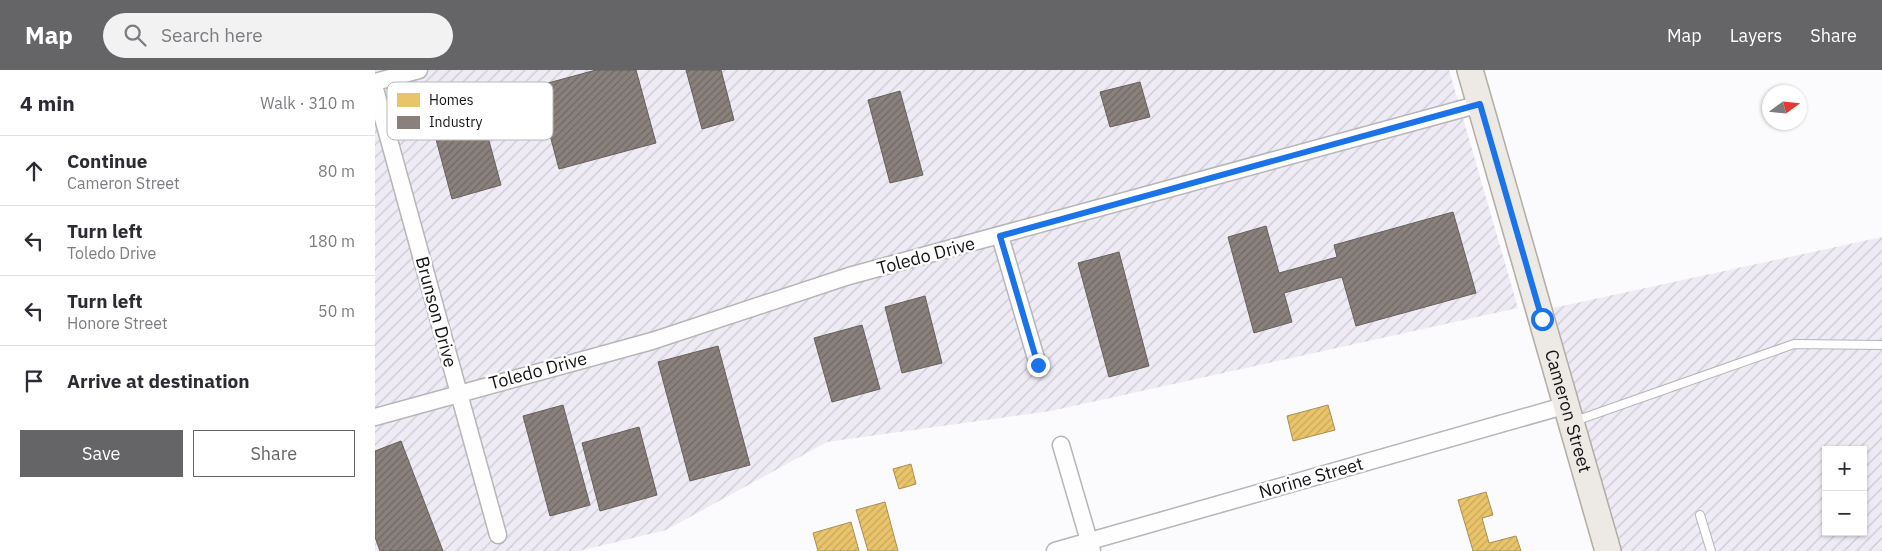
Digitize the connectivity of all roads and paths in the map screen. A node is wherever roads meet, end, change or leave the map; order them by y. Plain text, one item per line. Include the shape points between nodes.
1 (419, 70) edge
2 (1470, 70) edge
3 (375, 82) edge
4 (375, 89) edge
5 (1480, 104) junction
6 (387, 133) edge
7 (389, 140) edge
8 (1000, 236) junction
9 (1882, 345) edge
10 (1038, 365) dead end
11 (458, 393) junction
12 (1570, 413) junction
13 (375, 416) edge
14 (1061, 445) dead end
15 (1700, 515) dead end
16 (498, 535) dead end
17 (1090, 546) edge
18 (1055, 551) edge
19 (1608, 551) edge
20 (1711, 551) edge

1 - 3 street
2 - 5 main road, Cameron Street
4 - 6 street, Brunson Drive
5 - 8 street, Toledo Drive
5 - 12 main road, Cameron Street
7 - 11 street, Brunson Drive
8 - 10 street
8 - 11 street, Toledo Drive via 849,276 652,341
9 - 12 lane via 1794,344
11 - 13 street, Toledo Drive
11 - 16 street, Brunson Drive
12 - 17 street, Norine Street
12 - 19 main road, Cameron Street
14 - 17 street
15 - 20 lane
17 - 18 street, Norine Street

